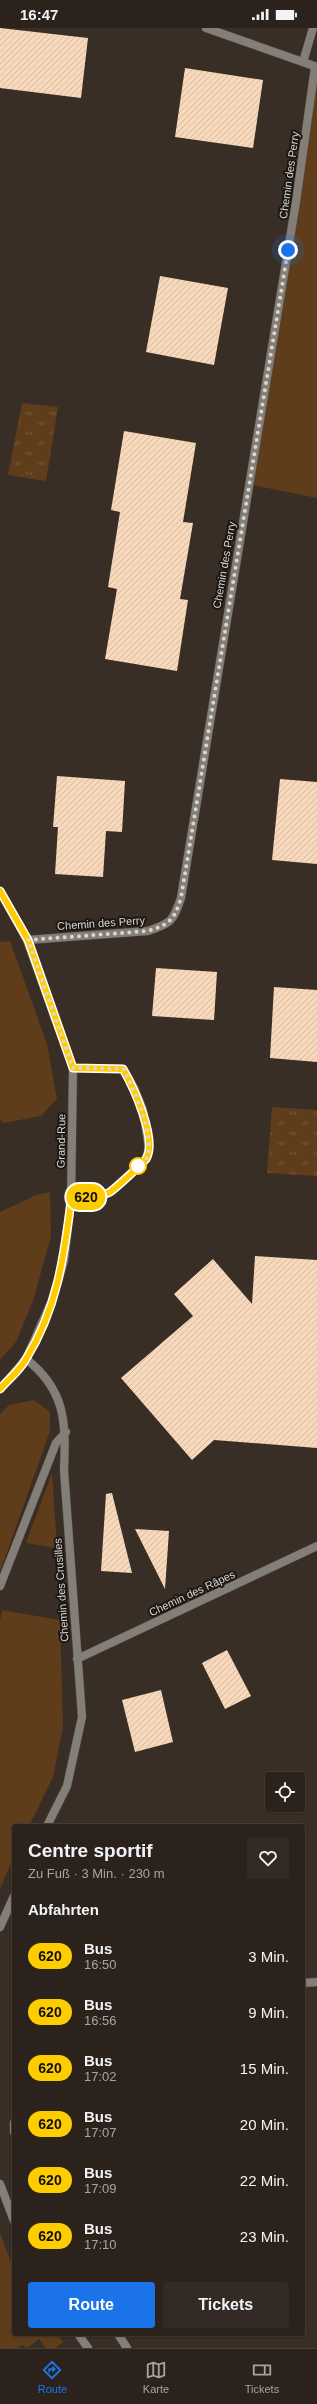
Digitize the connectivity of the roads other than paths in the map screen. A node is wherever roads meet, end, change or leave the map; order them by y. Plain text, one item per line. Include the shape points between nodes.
1 (206, 28) edge
2 (313, 28) edge
3 (303, 62) junction
4 (316, 67) edge
5 (0, 891) edge
6 (28, 940) junction
7 (73, 1068) junction
8 (71, 1201) junction
9 (26, 1359) junction
10 (0, 1389) edge
11 (66, 1432) junction
12 (317, 1546) edge
13 (0, 1586) edge
14 (77, 1660) junction
15 (48, 1824) edge
16 (12, 1900) edge
17 (0, 1927) edge
18 (317, 1982) edge
19 (305, 1983) edge
20 (0, 2184) edge
21 (12, 2217) edge
22 (79, 2336) edge
23 (119, 2336) edge
24 (88, 2348) edge
25 (127, 2348) edge

1 - 3 street
2 - 3 street
3 - 4 street
4 - 6 street, Chemin des Perry via 181,898 176,914 167,925 148,931
5 - 6 street, Grand-Rue
6 - 7 street, Grand-Rue
7 - 8 street, Grand-Rue
7 - 8 street via 123,1069 143,1110 149,1148 146,1159 109,1193
8 - 9 street, Grand-Rue via 64,1261 56,1291
9 - 10 street, Grand-Rue
9 - 11 street, Chemin des Crusilles via 42,1372 55,1392
11 - 13 street via 56,1443
11 - 14 street, Chemin des Crusilles via 64,1470
12 - 14 street, Chemin des Râpes
14 - 15 street, Chemin des Crusilles via 82,1717 67,1786
16 - 17 street
18 - 19 street
20 - 21 street
22 - 24 street
23 - 25 street

